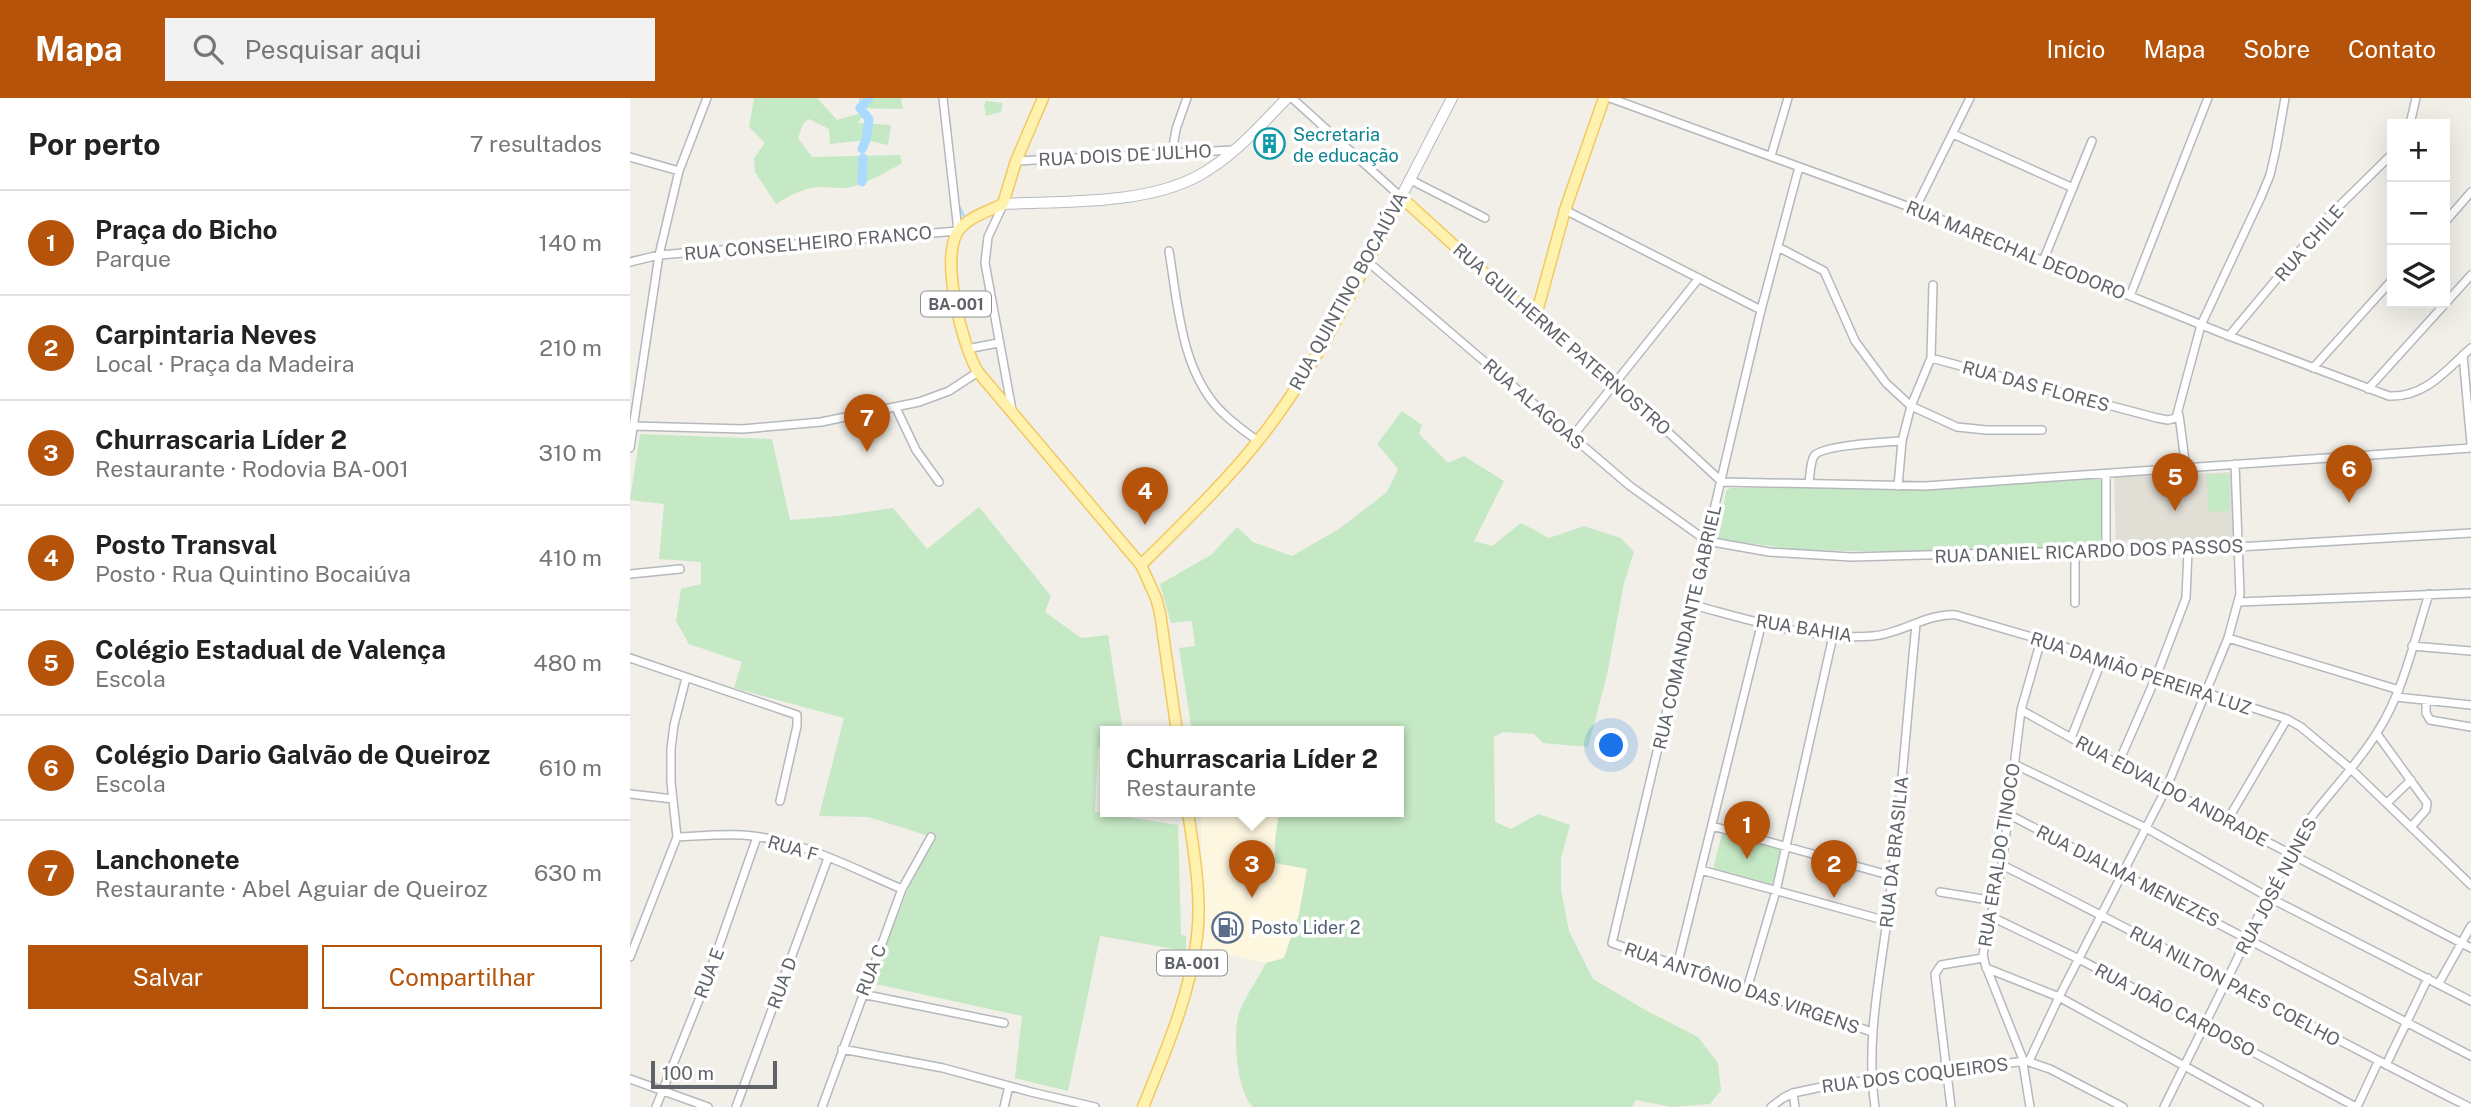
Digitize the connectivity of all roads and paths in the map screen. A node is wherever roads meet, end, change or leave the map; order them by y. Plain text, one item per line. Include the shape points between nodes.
1 (707, 98) edge
2 (943, 98) edge
3 (1043, 98) edge
4 (1187, 98) edge
5 (1287, 98) edge
6 (1292, 98) edge
7 (1452, 98) edge
8 (1604, 98) edge
9 (1610, 98) edge
10 (1788, 98) edge
11 (1970, 98) edge
12 (2208, 98) edge
13 (2285, 98) edge
14 (2416, 98) edge
15 (2411, 119) edge
16 (1953, 134) junction
17 (2092, 141) dead end
18 (1234, 150) junction
19 (1171, 153) junction
20 (1771, 156) junction
21 (630, 157) edge
22 (2387, 158) edge
23 (1016, 161) junction
24 (1799, 167) junction
25 (679, 171) junction
26 (1409, 179) junction
27 (2073, 188) junction
28 (2471, 192) edge
29 (1401, 197) junction
30 (1003, 204) junction
31 (1914, 209) junction
32 (1565, 210) junction
33 (2450, 216) edge
34 (1485, 218) dead end
35 (958, 231) junction
36 (1778, 247) junction
37 (1169, 251) dead end
38 (659, 255) junction
39 (1367, 261) junction
40 (2043, 261) junction
41 (630, 262) edge
42 (2471, 275) edge
43 (1699, 278) junction
44 (1933, 285) dead end
45 (2387, 286) edge
46 (2130, 296) junction
47 (1761, 310) junction
48 (1535, 319) junction
49 (2201, 325) junction
50 (2229, 336) junction
51 (998, 343) junction
52 (2471, 348) edge
53 (967, 349) junction
54 (2463, 355) junction
55 (1931, 358) junction
56 (2313, 368) junction
57 (978, 372) junction
58 (1615, 383) junction
59 (2368, 388) junction
60 (1911, 406) junction
61 (896, 408) junction
62 (2179, 414) junction
63 (1013, 415) junction
64 (634, 426) junction
65 (2042, 430) dead end
66 (1572, 437) junction
67 (1258, 441) junction
68 (1902, 441) junction
69 (2471, 446) edge
70 (630, 448) edge
71 (2235, 464) junction
72 (2186, 468) junction
73 (2106, 474) junction
74 (940, 482) dead end
75 (1722, 482) junction
76 (1809, 484) junction
77 (1898, 486) junction
78 (2471, 533) edge
79 (1707, 541) junction
80 (2238, 547) junction
81 (2188, 550) junction
82 (2075, 551) junction
83 (2106, 551) junction
84 (1141, 565) junction
85 (680, 569) dead end
86 (630, 574) edge
87 (2471, 593) edge
88 (2429, 594) junction
89 (2239, 602) junction
90 (2075, 603) dead end
91 (1693, 606) junction
92 (1762, 622) junction
93 (1916, 624) junction
94 (1833, 636) junction
95 (2228, 638) junction
96 (2041, 640) junction
97 (2412, 646) junction
98 (2471, 651) edge
99 (630, 658) edge
100 (2102, 660) junction
101 (2156, 677) junction
102 (686, 678) junction
103 (2206, 693) junction
104 (2398, 693) junction
105 (2426, 700) junction
106 (2471, 705) edge
107 (2021, 710) junction
108 (2287, 719) junction
109 (1176, 726) edge
110 (2471, 727) edge
111 (2377, 734) junction
112 (2071, 738) junction
113 (2014, 764) junction
114 (2118, 764) junction
115 (2351, 769) junction
116 (2411, 780) junction
117 (2166, 789) junction
118 (630, 794) edge
119 (673, 799) junction
120 (779, 800) dead end
121 (2387, 803) junction
122 (2008, 814) junction
123 (1189, 817) edge
124 (2227, 821) junction
125 (1712, 826) junction
126 (2411, 827) junction
127 (2146, 828) junction
128 (677, 836) junction
129 (757, 837) junction
130 (931, 837) dead end
131 (1787, 847) junction
132 (2290, 852) junction
133 (828, 858) junction
134 (2002, 865) junction
135 (1701, 870) junction
136 (2123, 873) junction
137 (1892, 876) junction
138 (2471, 885) edge
139 (902, 890) junction
140 (1776, 891) junction
141 (1940, 892) dead end
142 (2268, 897) junction
143 (1995, 901) junction
144 (2101, 915) junction
145 (1992, 917) junction
146 (1887, 921) junction
147 (2471, 926) edge
148 (2248, 938) junction
149 (2461, 942) junction
150 (1612, 943) joint
151 (2471, 948) edge
152 (630, 957) edge
153 (1983, 958) junction
154 (2079, 959) junction
155 (1677, 966) junction
156 (1986, 968) junction
157 (2428, 978) junction
158 (2226, 982) junction
159 (2439, 984) junction
160 (1747, 989) junction
161 (862, 994) junction
162 (2059, 998) junction
163 (2471, 1001) edge
164 (2407, 1022) junction
165 (1004, 1023) dead end
166 (2204, 1024) junction
167 (1872, 1032) junction
168 (842, 1049) junction
169 (2471, 1056) edge
170 (2026, 1061) junction
171 (2382, 1063) junction
172 (2184, 1066) junction
173 (1945, 1070) junction
174 (630, 1079) edge
175 (1871, 1079) junction
176 (1009, 1086) junction
177 (662, 1092) junction
178 (1793, 1093) junction
179 (656, 1107) edge
180 (708, 1107) edge
181 (736, 1107) edge
182 (822, 1107) edge
183 (1004, 1107) edge
184 (1095, 1107) edge
185 (1143, 1107) edge
186 (1771, 1107) edge
187 (1795, 1107) edge
188 (1875, 1107) edge
189 (1951, 1107) edge
190 (2030, 1107) edge
191 (2123, 1107) edge
192 (2164, 1107) edge
193 (2259, 1107) edge
194 (2357, 1107) edge
195 (2469, 1107) edge

1 - 25 street
2 - 35 street
3 - 23 main road, BA-001
4 - 19 street
5 - 18 street
6 - 29 street
7 - 26 street, RUA QUINTINO BOCAIÚVA
8 - 32 main road
9 - 20 street, RUA MARECHAL DEODORO
10 - 20 street
11 - 16 street
12 - 46 street
13 - 49 street via 2262,197
14 - 15 street
16 - 27 street
16 - 31 street
17 - 27 street
18 - 19 street, RUA DOIS DE JULHO
18 - 30 street via 1201,174 1150,192
19 - 23 street, RUA DOIS DE JULHO
20 - 24 street, RUA MARECHAL DEODORO
21 - 25 street
22 - 50 street, RUA CHILE via 2329,216
23 - 30 main road, BA-001
24 - 31 street, RUA MARECHAL DEODORO
24 - 36 street, RUA COMANDANTE GABRIEL
25 - 38 street
26 - 29 street, RUA QUINTINO BOCAIÚVA
26 - 34 street
27 - 40 street
28 - 33 street
29 - 39 main road, RUA QUINTINO BOCAIÚVA
29 - 48 main road, RUA GUILHERME PATERNOSTRO
30 - 35 main road
30 - 51 street, BA-001 via 985,251
31 - 40 street, RUA MARECHAL DEODORO
32 - 43 street
32 - 48 main road
35 - 38 street, RUA CONSELHEIRO FRANCO
35 - 53 main road, BA-001 via 953,245 953,282
36 - 47 street, RUA COMANDANTE GABRIEL
36 - 60 street via 1824,271 1855,341 1886,383
37 - 67 street via 1183,330 1198,377 1222,413
38 - 41 street, RUA CONSELHEIRO FRANCO
38 - 64 street
39 - 66 street, RUA ALAGOAS
39 - 67 main road, RUA QUINTINO BOCAIÚVA via 1297,387
40 - 46 street, RUA MARECHAL DEODORO
42 - 59 street
43 - 47 street
43 - 58 street
44 - 55 street
45 - 56 street
46 - 49 street, RUA MARECHAL DEODORO
47 - 75 street, RUA COMANDANTE GABRIEL
48 - 58 street, RUA GUILHERME PATERNOSTRO
49 - 50 street, RUA MARECHAL DEODORO
49 - 62 street
50 - 56 street, RUA MARECHAL DEODORO
51 - 53 street
51 - 63 street, BA-001
52 - 54 street
53 - 57 main road, BA-001
54 - 59 street, RUA MARECHAL DEODORO via 2422,391 2395,396
54 - 69 street
55 - 60 street
55 - 62 street, RUA DAS FLORES via 2157,418 2175,419
56 - 59 street, RUA MARECHAL DEODORO
57 - 61 street via 948,391
57 - 63 main road, BA-001
58 - 66 street
58 - 75 street, RUA GUILHERME PATERNOSTRO
60 - 65 street via 1957,427
60 - 68 street
61 - 64 street via 782,427
61 - 74 street via 916,450
62 - 72 street
63 - 84 main road, BA-001
64 - 70 street
66 - 79 street, RUA ALAGOAS
67 - 84 main road, RUA QUINTINO BOCAIÚVA
68 - 76 street via 1818,453
68 - 77 street
69 - 71 street
71 - 72 street
71 - 80 street
72 - 73 street
73 - 77 street
73 - 83 street
75 - 76 street
75 - 79 street, RUA COMANDANTE GABRIEL
76 - 77 street
78 - 80 street, RUA DANIEL RICARDO DOS PASSOS
79 - 82 street, RUA DANIEL RICARDO DOS PASSOS via 1851,557
79 - 91 street, RUA COMANDANTE GABRIEL
80 - 81 street, RUA DANIEL RICARDO DOS PASSOS
80 - 89 street
81 - 83 street, RUA DANIEL RICARDO DOS PASSOS
81 - 101 street via 2186,598
82 - 83 street, RUA DANIEL RICARDO DOS PASSOS
82 - 90 street
84 - 109 main road, BA-001 via 1160,613
85 - 86 street
87 - 88 street
88 - 89 street
88 - 97 street, RUA JOSÉ NUNES
89 - 95 street
91 - 92 street, RUA BAHIA
91 - 150 street, RUA COMANDANTE GABRIEL
92 - 94 street, RUA BAHIA
92 - 125 street
93 - 94 street, RUA BAHIA via 1876,636
93 - 96 street, RUA DAMIÃO PEREIRA LUZ via 1956,615
93 - 137 street, RUA DA BRASILIA
94 - 131 street
95 - 103 street
95 - 104 street
96 - 100 street, RUA DAMIÃO PEREIRA LUZ
96 - 107 street, RUA ERALDO TINOCO
97 - 98 street
97 - 104 street, RUA JOSÉ NUNES
99 - 102 street
100 - 101 street, RUA DAMIÃO PEREIRA LUZ
100 - 112 street
101 - 103 street, RUA DAMIÃO PEREIRA LUZ
101 - 114 street
102 - 119 street via 671,749
102 - 120 street via 797,715
103 - 108 street, RUA DAMIÃO PEREIRA LUZ
103 - 117 street
104 - 105 street
104 - 111 street, RUA JOSÉ NUNES
105 - 106 street
105 - 110 street via 2430,720
107 - 112 street, RUA EDVALDO ANDRADE
107 - 113 street, RUA ERALDO TINOCO
108 - 115 street, RUA DAMIÃO PEREIRA LUZ
108 - 124 street
111 - 115 street, RUA JOSÉ NUNES
111 - 116 street
112 - 114 street, RUA EDVALDO ANDRADE
113 - 122 street, RUA ERALDO TINOCO
113 - 127 street
114 - 117 street, RUA EDVALDO ANDRADE
115 - 121 street, RUA DAMIÃO PEREIRA LUZ
115 - 132 street, RUA JOSÉ NUNES
116 - 121 street
116 - 126 street via 2428,806
117 - 124 street, RUA EDVALDO ANDRADE
117 - 127 street
118 - 119 street
119 - 128 street
121 - 126 street, RUA DAMIÃO PEREIRA LUZ
122 - 134 street, RUA ERALDO TINOCO
122 - 136 street, RUA DJALMA MENEZES
123 - 185 main road, BA-001 via 1198,896 1197,938 1181,1007
124 - 132 street, RUA EDVALDO ANDRADE
125 - 131 street
125 - 135 street
126 - 138 street, RUA DAMIÃO PEREIRA LUZ
127 - 136 street
127 - 142 street
128 - 129 street, RUA F
128 - 152 street
129 - 133 street, RUA F
129 - 177 street, RUA E
130 - 139 street, RUA C
131 - 137 street
131 - 140 street
132 - 142 street, RUA JOSÉ NUNES
132 - 149 street, RUA EDVALDO ANDRADE
133 - 139 street, RUA F
133 - 181 street, RUA D
134 - 143 street, RUA ERALDO TINOCO
134 - 144 street, RUA NILTON PAES COELHO
135 - 140 street
135 - 155 street
136 - 144 street
136 - 148 street, RUA DJALMA MENEZES
137 - 146 street, RUA DA BRASILIA
139 - 161 street, RUA C
140 - 146 street
140 - 160 street
141 - 143 street
142 - 148 street, RUA JOSÉ NUNES
142 - 157 street
143 - 145 street, RUA ERALDO TINOCO
144 - 154 street
144 - 158 street, RUA NILTON PAES COELHO
145 - 153 street, RUA ERALDO TINOCO
145 - 154 street, RUA JOÃO CARDOSO
146 - 167 street, RUA DA BRASILIA
147 - 149 street
148 - 158 street, RUA JOSÉ NUNES
148 - 164 street, RUA DJALMA MENEZES
149 - 151 street, RUA EDVALDO ANDRADE
149 - 159 street
150 - 155 street, RUA ANTÔNIO DAS VIRGENS
153 - 156 street, RUA ERALDO TINOCO
153 - 173 street via 1948,963 1939,966 1935,974
154 - 162 street
154 - 166 street, RUA JOÃO CARDOSO
155 - 160 street, RUA ANTÔNIO DAS VIRGENS
156 - 162 street
156 - 170 street, RUA ERALDO TINOCO
157 - 159 street
157 - 164 street
158 - 166 street, RUA JOSÉ NUNES
158 - 171 street, RUA NILTON PAES COELHO
159 - 163 street
160 - 167 street, RUA ANTÔNIO DAS VIRGENS
161 - 165 street
161 - 168 street, RUA C
162 - 170 street
162 - 172 street
164 - 169 street, RUA DJALMA MENEZES
164 - 171 street
166 - 172 street, RUA JOSÉ NUNES
166 - 194 street, RUA JOÃO CARDOSO
167 - 175 street, RUA DA BRASILIA
168 - 176 street
168 - 182 street, RUA C
170 - 173 street, RUA DOS COQUEIROS
170 - 190 street, RUA ERALDO TINOCO
170 - 191 street
171 - 194 street
171 - 195 street, RUA NILTON PAES COELHO
172 - 192 street, RUA JOSÉ NUNES
172 - 193 street
173 - 175 street, RUA DOS COQUEIROS
173 - 189 street
174 - 177 street
175 - 178 street, RUA DOS COQUEIROS
175 - 188 street, RUA DA BRASILIA
176 - 183 street
176 - 184 street
177 - 179 street, RUA E
177 - 180 street
178 - 186 street, RUA DOS COQUEIROS
178 - 187 street

